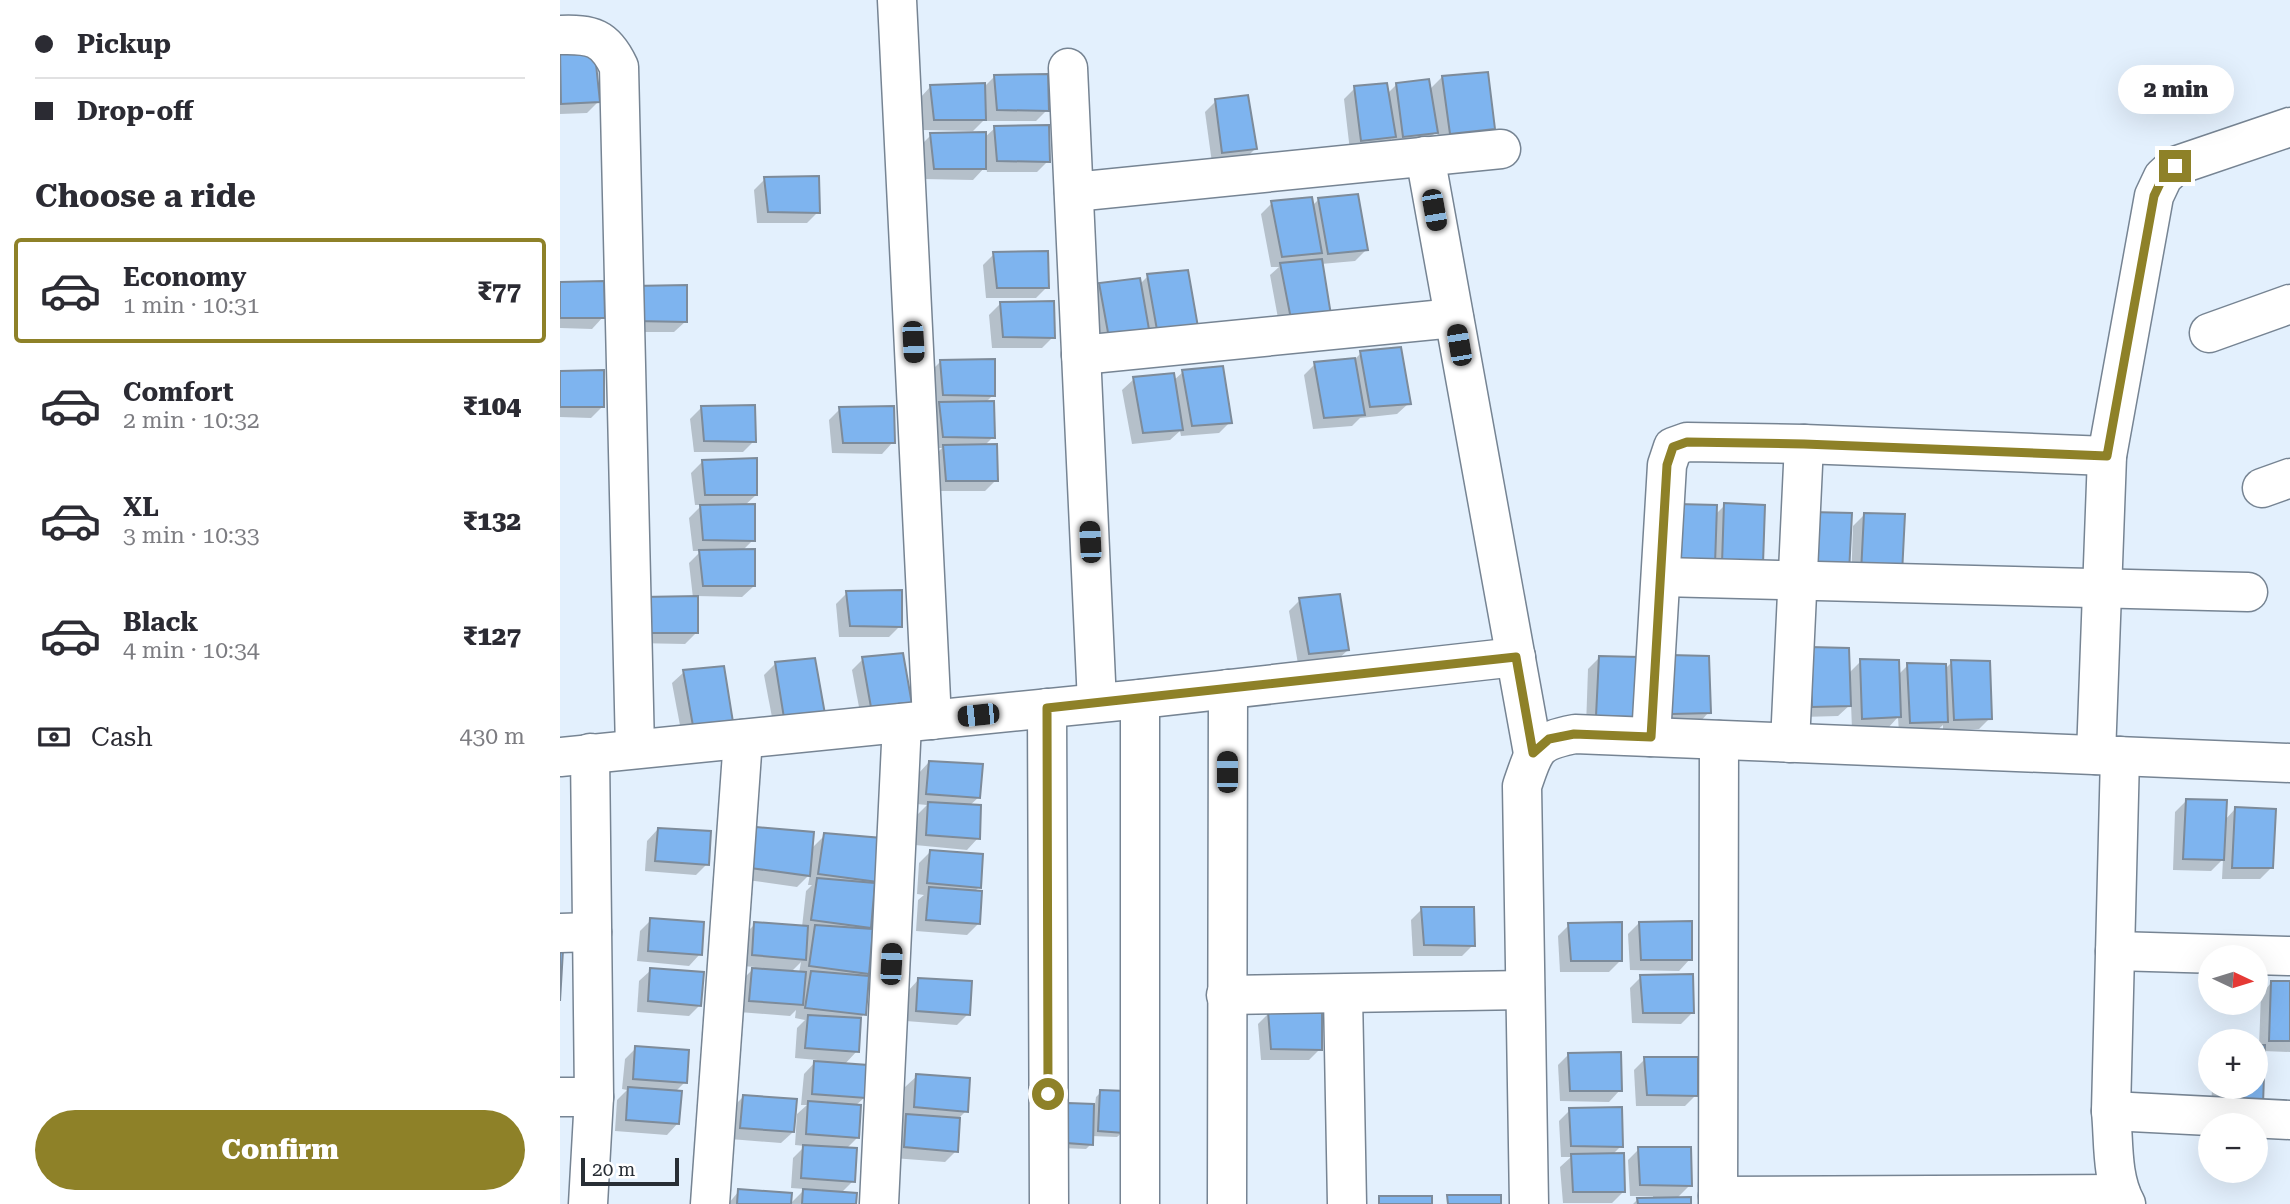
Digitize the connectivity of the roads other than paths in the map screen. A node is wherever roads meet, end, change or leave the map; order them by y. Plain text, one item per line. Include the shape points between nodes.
1 (897, 0) edge
2 (560, 35) edge
3 (1068, 68) dead end
4 (2290, 127) edge
5 (1501, 149) dead end
6 (1424, 156) junction
7 (1073, 192) junction
8 (2290, 304) edge
9 (1454, 318) junction
10 (2209, 333) dead end
11 (1081, 355) junction
12 (1804, 444) junction
13 (2107, 456) junction
14 (1661, 577) junction
15 (1798, 580) junction
16 (2102, 588) junction
17 (2248, 592) dead end
18 (1516, 657) junction
19 (1228, 689) junction
20 (1140, 699) junction
21 (1097, 703) junction
22 (1047, 708) junction
23 (917, 721) junction
24 (1651, 737) junction
25 (743, 739) junction
26 (1718, 740) junction
27 (1790, 743) junction
28 (635, 749) junction
29 (1533, 753) junction
30 (575, 755) edge
31 (2108, 756) junction
32 (2290, 763) edge
33 (576, 933) edge
34 (2115, 951) junction
35 (2290, 956) edge
36 (1525, 990) junction
37 (1226, 995) junction
38 (1343, 995) junction
39 (577, 1097) edge
40 (2111, 1111) junction
41 (2290, 1120) edge
42 (2123, 1199) edge
43 (1718, 1200) edge
44 (588, 1204) edge
45 (710, 1204) edge
46 (879, 1204) edge
47 (1049, 1204) edge
48 (1140, 1204) edge
49 (1227, 1204) edge
50 (1347, 1204) edge
51 (1529, 1204) edge

1 - 23 street
2 - 28 street via 589,36 610,48 619,67
3 - 7 street
4 - 13 street via 2175,166 2163,177 2154,196
5 - 6 street
6 - 7 street
6 - 9 street
7 - 11 street
8 - 10 street
9 - 11 street
9 - 18 street
11 - 21 street
12 - 13 street
12 - 14 street via 1687,442 1673,447 1667,465
12 - 15 street
13 - 16 street
14 - 15 street
14 - 24 street
15 - 16 street
15 - 27 street
16 - 17 street
16 - 31 street
18 - 19 street
18 - 29 street
19 - 20 street
19 - 37 street
20 - 21 street
20 - 48 street
21 - 22 street
22 - 23 street
22 - 47 street
23 - 25 street
23 - 46 street
24 - 26 street
24 - 29 street via 1574,734 1549,739
25 - 28 street
25 - 45 street
26 - 27 street
26 - 43 street
27 - 31 street
28 - 30 street
29 - 36 street via 1522,786
30 - 33 street
31 - 32 street
31 - 34 street
33 - 39 street
34 - 35 street
34 - 40 street
36 - 38 street
36 - 51 street
37 - 38 street
37 - 49 street
38 - 50 street
39 - 44 street
40 - 41 street
40 - 42 street
42 - 43 street

